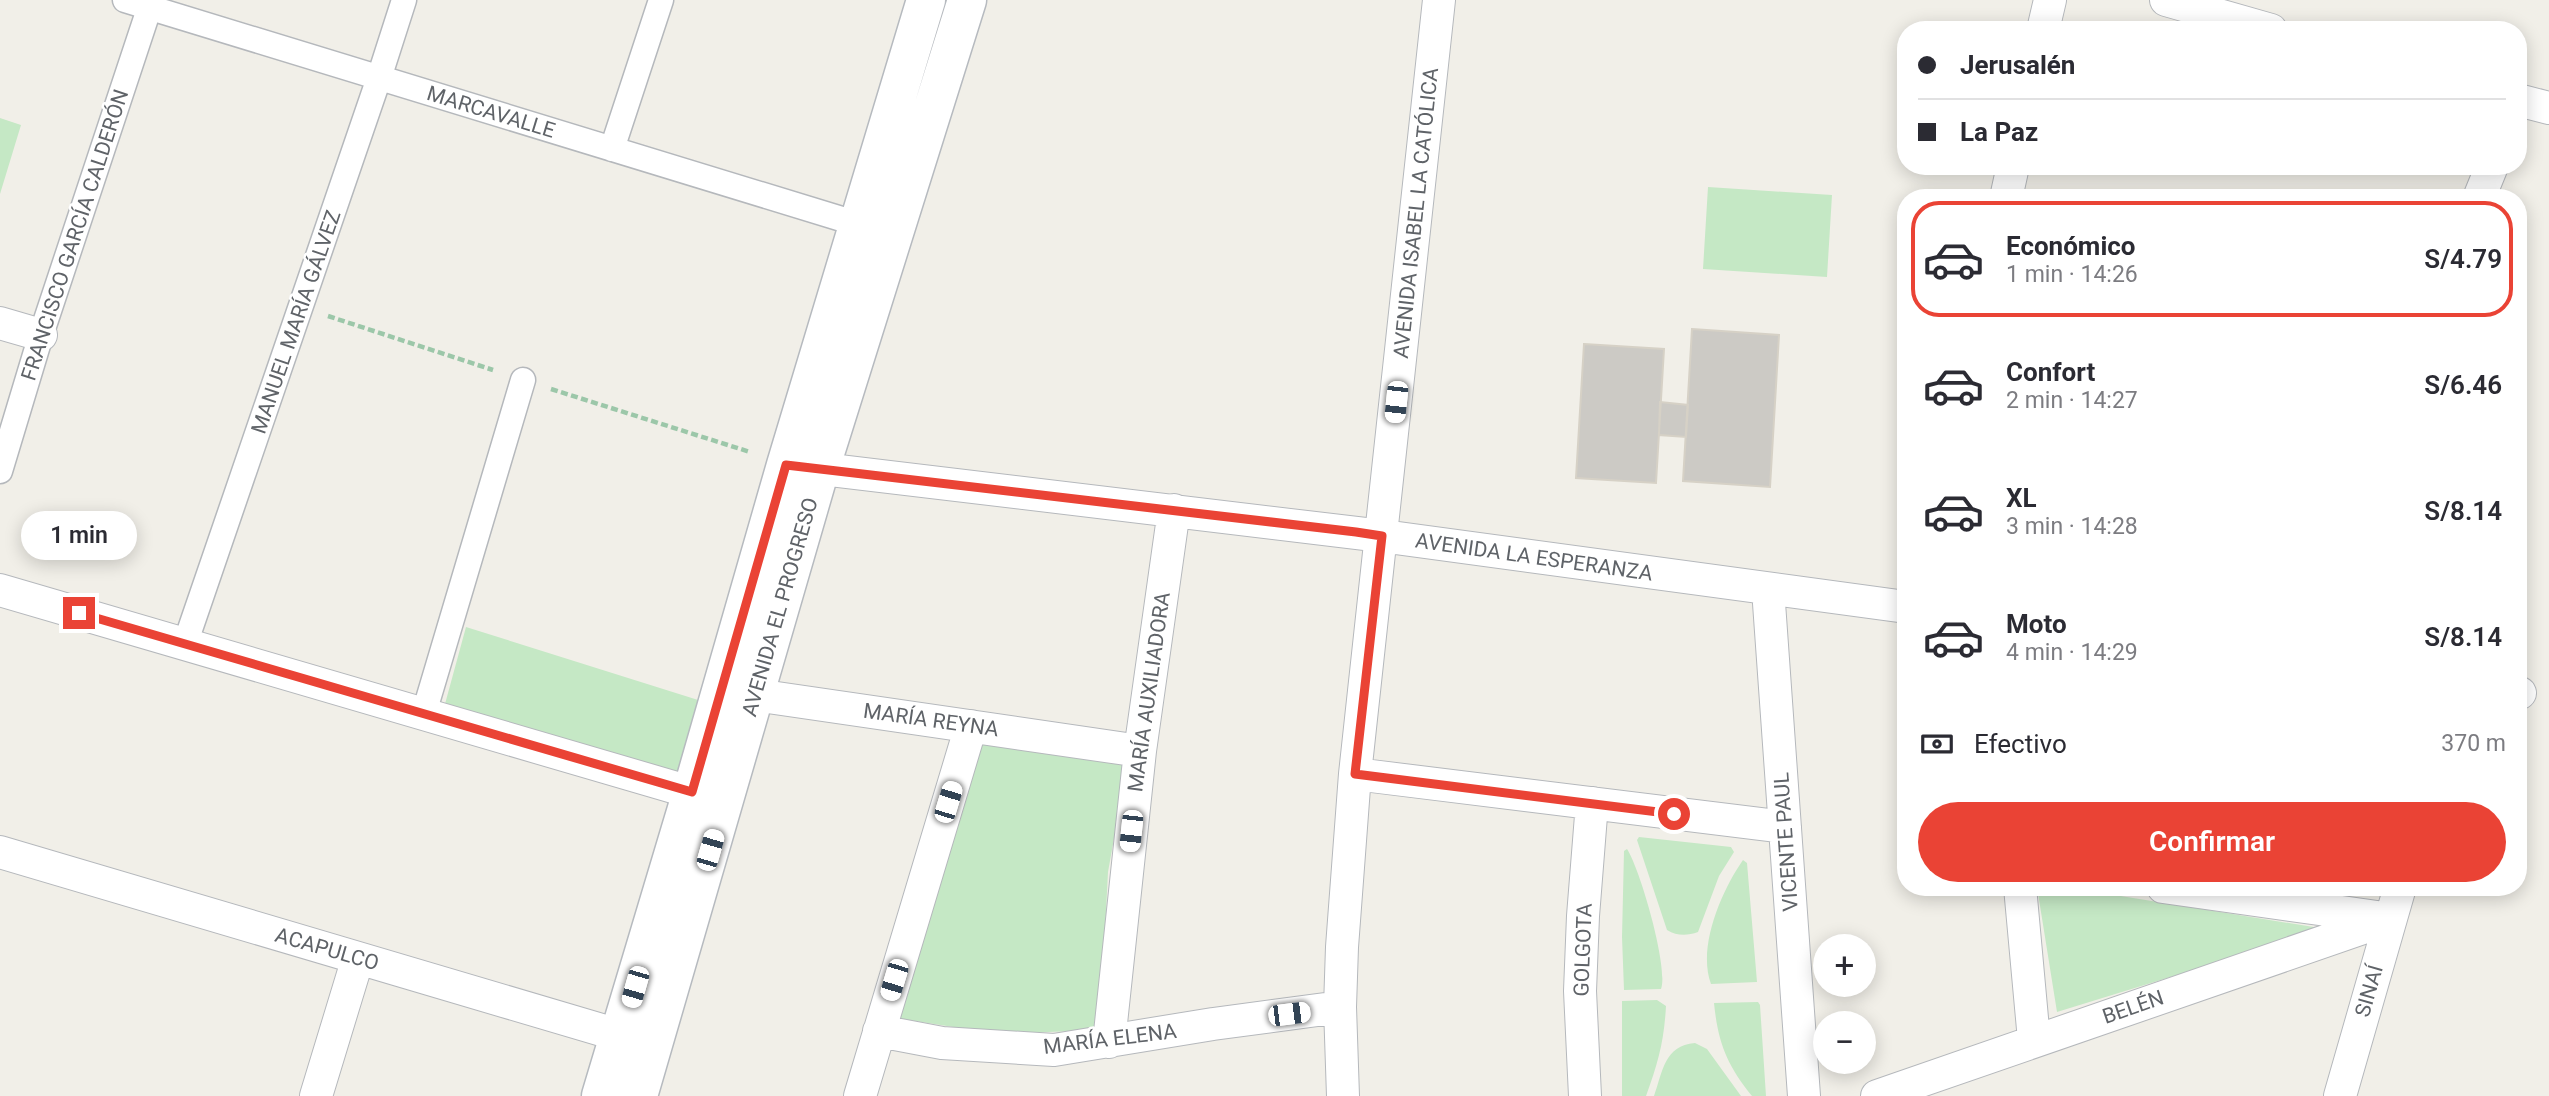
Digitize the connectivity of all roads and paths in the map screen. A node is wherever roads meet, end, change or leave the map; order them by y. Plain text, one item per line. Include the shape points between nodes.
1 (125, 0) edge
2 (404, 0) edge
3 (661, 0) edge
4 (926, 0) edge
5 (967, 0) edge
6 (1439, 0) edge
7 (2050, 0) edge
8 (2166, 0) edge
9 (151, 4) edge
10 (2045, 21) edge
11 (2240, 21) edge
12 (379, 78) junction
13 (2527, 102) edge
14 (2549, 108) edge
15 (612, 149) junction
16 (858, 225) junction
17 (0, 323) edge
18 (41, 335) junction
19 (523, 380) dead end
20 (803, 467) junction
21 (0, 471) edge
22 (1174, 510) junction
23 (1382, 536) junction
24 (1768, 589) junction
25 (0, 590) edge
26 (1897, 606) edge
27 (186, 644) junction
28 (738, 690) junction
29 (424, 713) junction
30 (971, 726) junction
31 (1140, 751) junction
32 (1355, 774) junction
33 (708, 797) junction
34 (1592, 803) junction
35 (1785, 827) junction
36 (0, 852) edge
37 (2021, 896) edge
38 (2227, 896) edge
39 (2397, 896) edge
40 (2389, 919) junction
41 (358, 958) junction
42 (1340, 1007) junction
43 (879, 1031) junction
44 (637, 1040) junction
45 (2034, 1040) junction
46 (1109, 1042) junction
47 (316, 1096) edge
48 (601, 1096) edge
49 (638, 1096) edge
50 (860, 1096) edge
51 (1343, 1096) edge
52 (1585, 1096) edge
53 (1804, 1096) edge
54 (1877, 1096) edge
55 (2340, 1096) edge

1 - 9 street, MARCAVALLE
2 - 12 street, MANUEL MARÍA GÁLVEZ
3 - 15 street
4 - 16 main road, AVENIDA EL PROGRESO
5 - 20 main road, AVENIDA EL PROGRESO
6 - 23 street, AVENIDA ISABEL LA CATÓLICA
7 - 10 street
8 - 11 street
9 - 12 street, MARCAVALLE
9 - 18 street, FRANCISCO GARCÍA CALDERÓN
12 - 15 street, MARCAVALLE
12 - 27 street, MANUEL MARÍA GÁLVEZ
13 - 14 street
15 - 16 street, MARCAVALLE
16 - 20 main road, AVENIDA EL PROGRESO
17 - 18 street
18 - 21 street, FRANCISCO GARCÍA CALDERÓN
19 - 29 street
20 - 22 street, AVENIDA LA ESPERANZA
20 - 28 main road, AVENIDA EL PROGRESO
22 - 23 street, AVENIDA LA ESPERANZA
22 - 31 street, MARÍA AUXILIADORA
23 - 24 street, AVENIDA LA ESPERANZA
23 - 32 street, AVENIDA ISABEL LA CATÓLICA
24 - 26 street, AVENIDA LA ESPERANZA
24 - 35 street, VICENTE PAUL
25 - 27 street
27 - 29 street
28 - 30 street, MARÍA REYNA
28 - 33 main road, AVENIDA EL PROGRESO
29 - 33 street
30 - 31 street, MARÍA REYNA
30 - 43 street
31 - 46 street, MARÍA AUXILIADORA
32 - 34 street
32 - 42 street, AVENIDA ISABEL LA CATÓLICA
33 - 44 main road, AVENIDA EL PROGRESO
34 - 35 street
34 - 52 street, GOLGOTA via 1580,991
35 - 53 street, VICENTE PAUL
36 - 41 street, ACAPULCO
37 - 45 street
38 - 40 street
39 - 40 street, SINAÍ
40 - 45 street, BELÉN
40 - 55 street, SINAÍ
41 - 44 street, ACAPULCO
41 - 47 street
42 - 46 street, MARÍA ELENA
42 - 51 street, AVENIDA ISABEL LA CATÓLICA
43 - 46 street, MARÍA ELENA via 1001,1048 1054,1050
43 - 50 street
44 - 48 main road, AVENIDA EL PROGRESO
44 - 49 main road, AVENIDA EL PROGRESO
45 - 54 street, BELÉN

